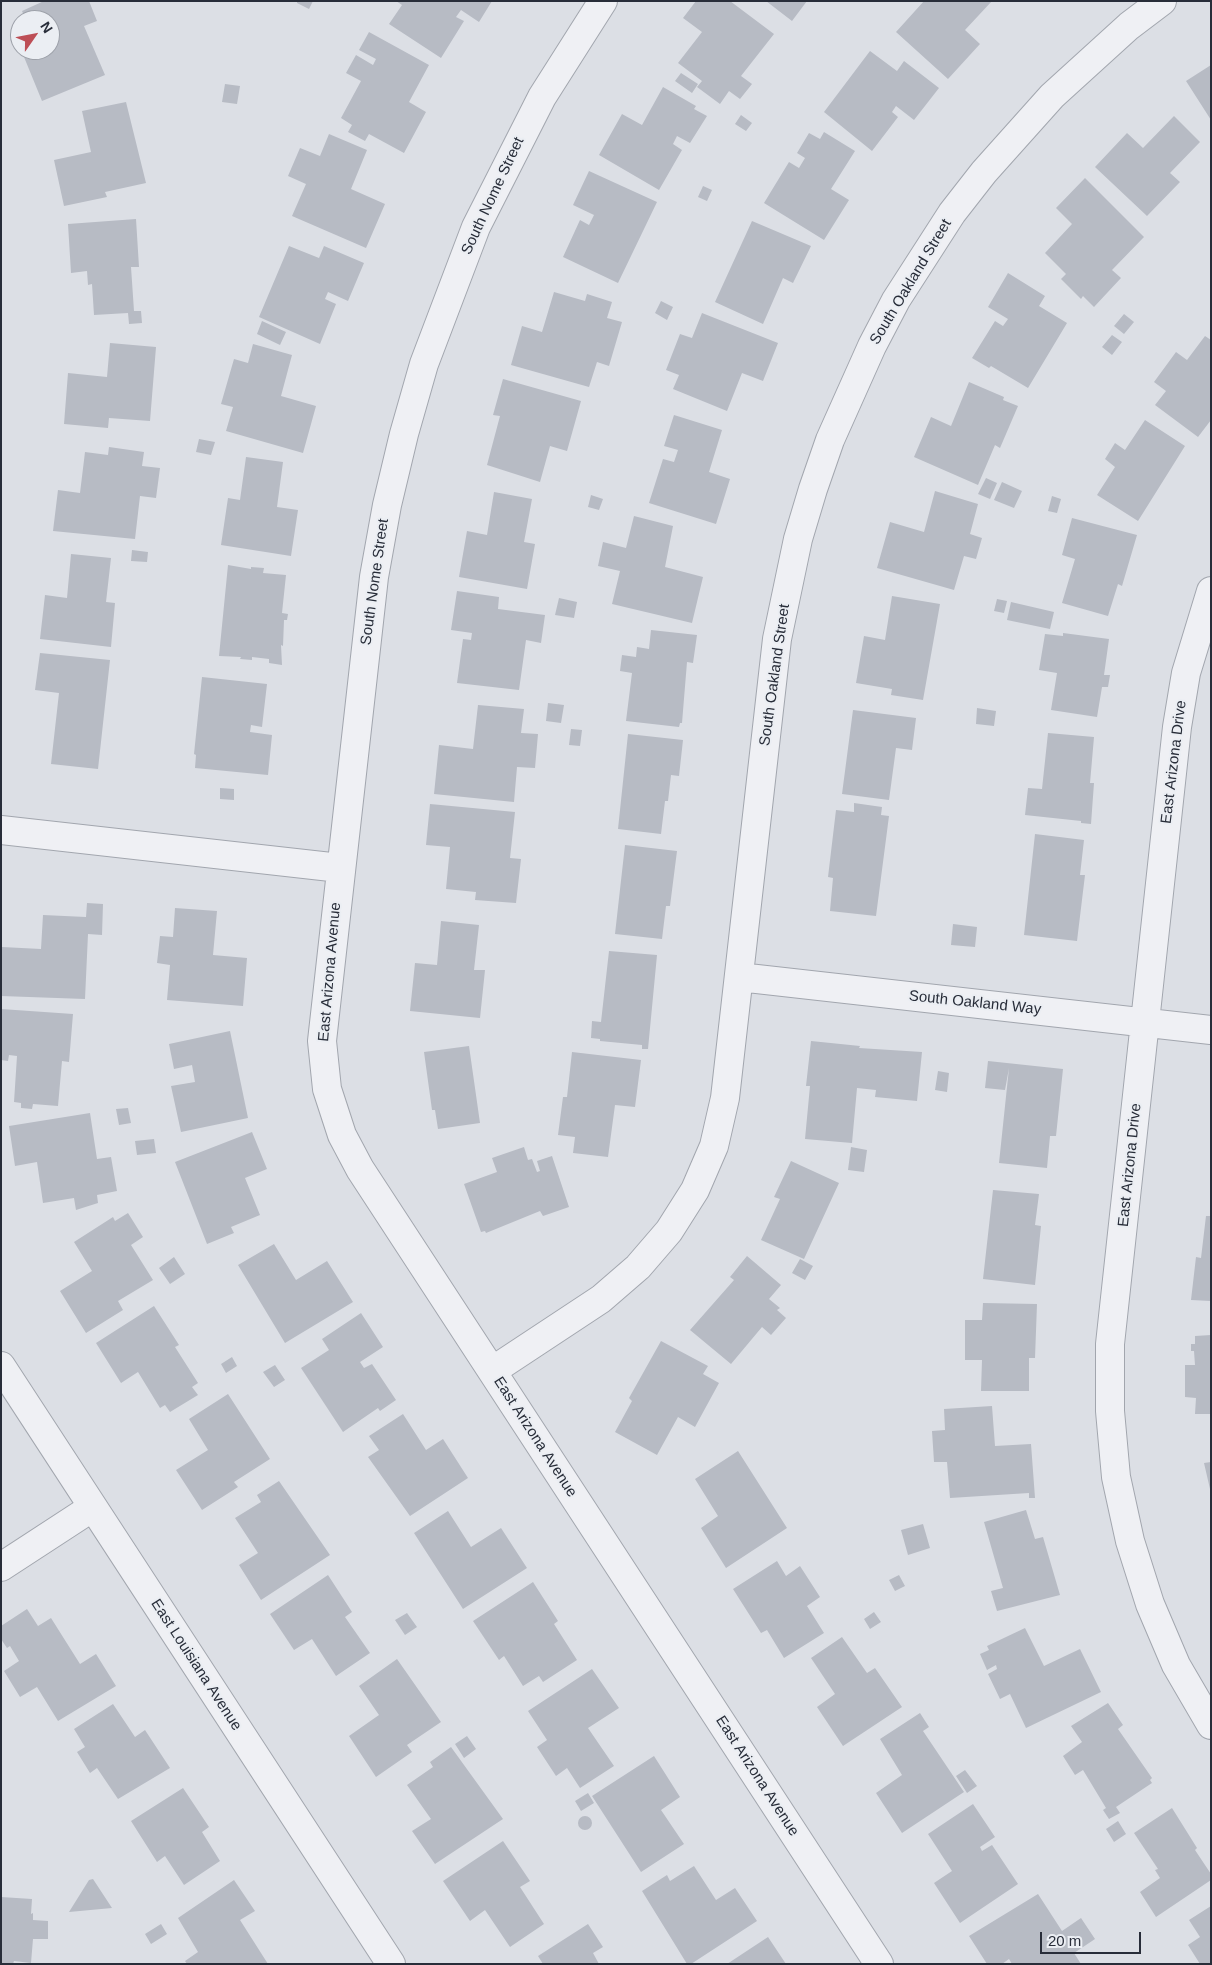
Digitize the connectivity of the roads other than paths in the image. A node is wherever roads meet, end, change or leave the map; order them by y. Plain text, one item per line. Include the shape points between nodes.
1 (603, 1) edge
2 (1162, 1) edge
3 (1211, 591) edge
4 (1, 830) edge
5 (340, 868) junction
6 (739, 977) junction
7 (1145, 1022) junction
8 (1211, 1030) edge
9 (1, 1366) edge
10 (492, 1371) junction
11 (93, 1507) junction
12 (1, 1567) edge
13 (1211, 1725) edge
14 (391, 1964) edge
15 (879, 1964) edge

1 - 5 street, South Nome Street via 542,97 508,162 476,227 424,364 391,487 374,577
2 - 6 street, South Oakland Street via 1129,26 1052,96 952,213 896,300 830,440 798,539 777,639
3 - 7 street, East Arizona Drive via 1186,673 1177,727
4 - 5 street
5 - 10 street, East Arizona Avenue via 322,1042 327,1090 342,1135 360,1169
6 - 7 street, South Oakland Way
6 - 10 street, South Oakland Street via 725,1098 714,1146 690,1198 669,1231 638,1268 601,1299
7 - 8 street, South Oakland Way
7 - 13 street, East Arizona Drive via 1110,1344 1110,1410 1116,1476 1130,1541 1150,1604 1176,1665
9 - 11 street, East Louisiana Avenue
10 - 15 street, East Arizona Avenue
11 - 12 street
11 - 14 street, East Louisiana Avenue

